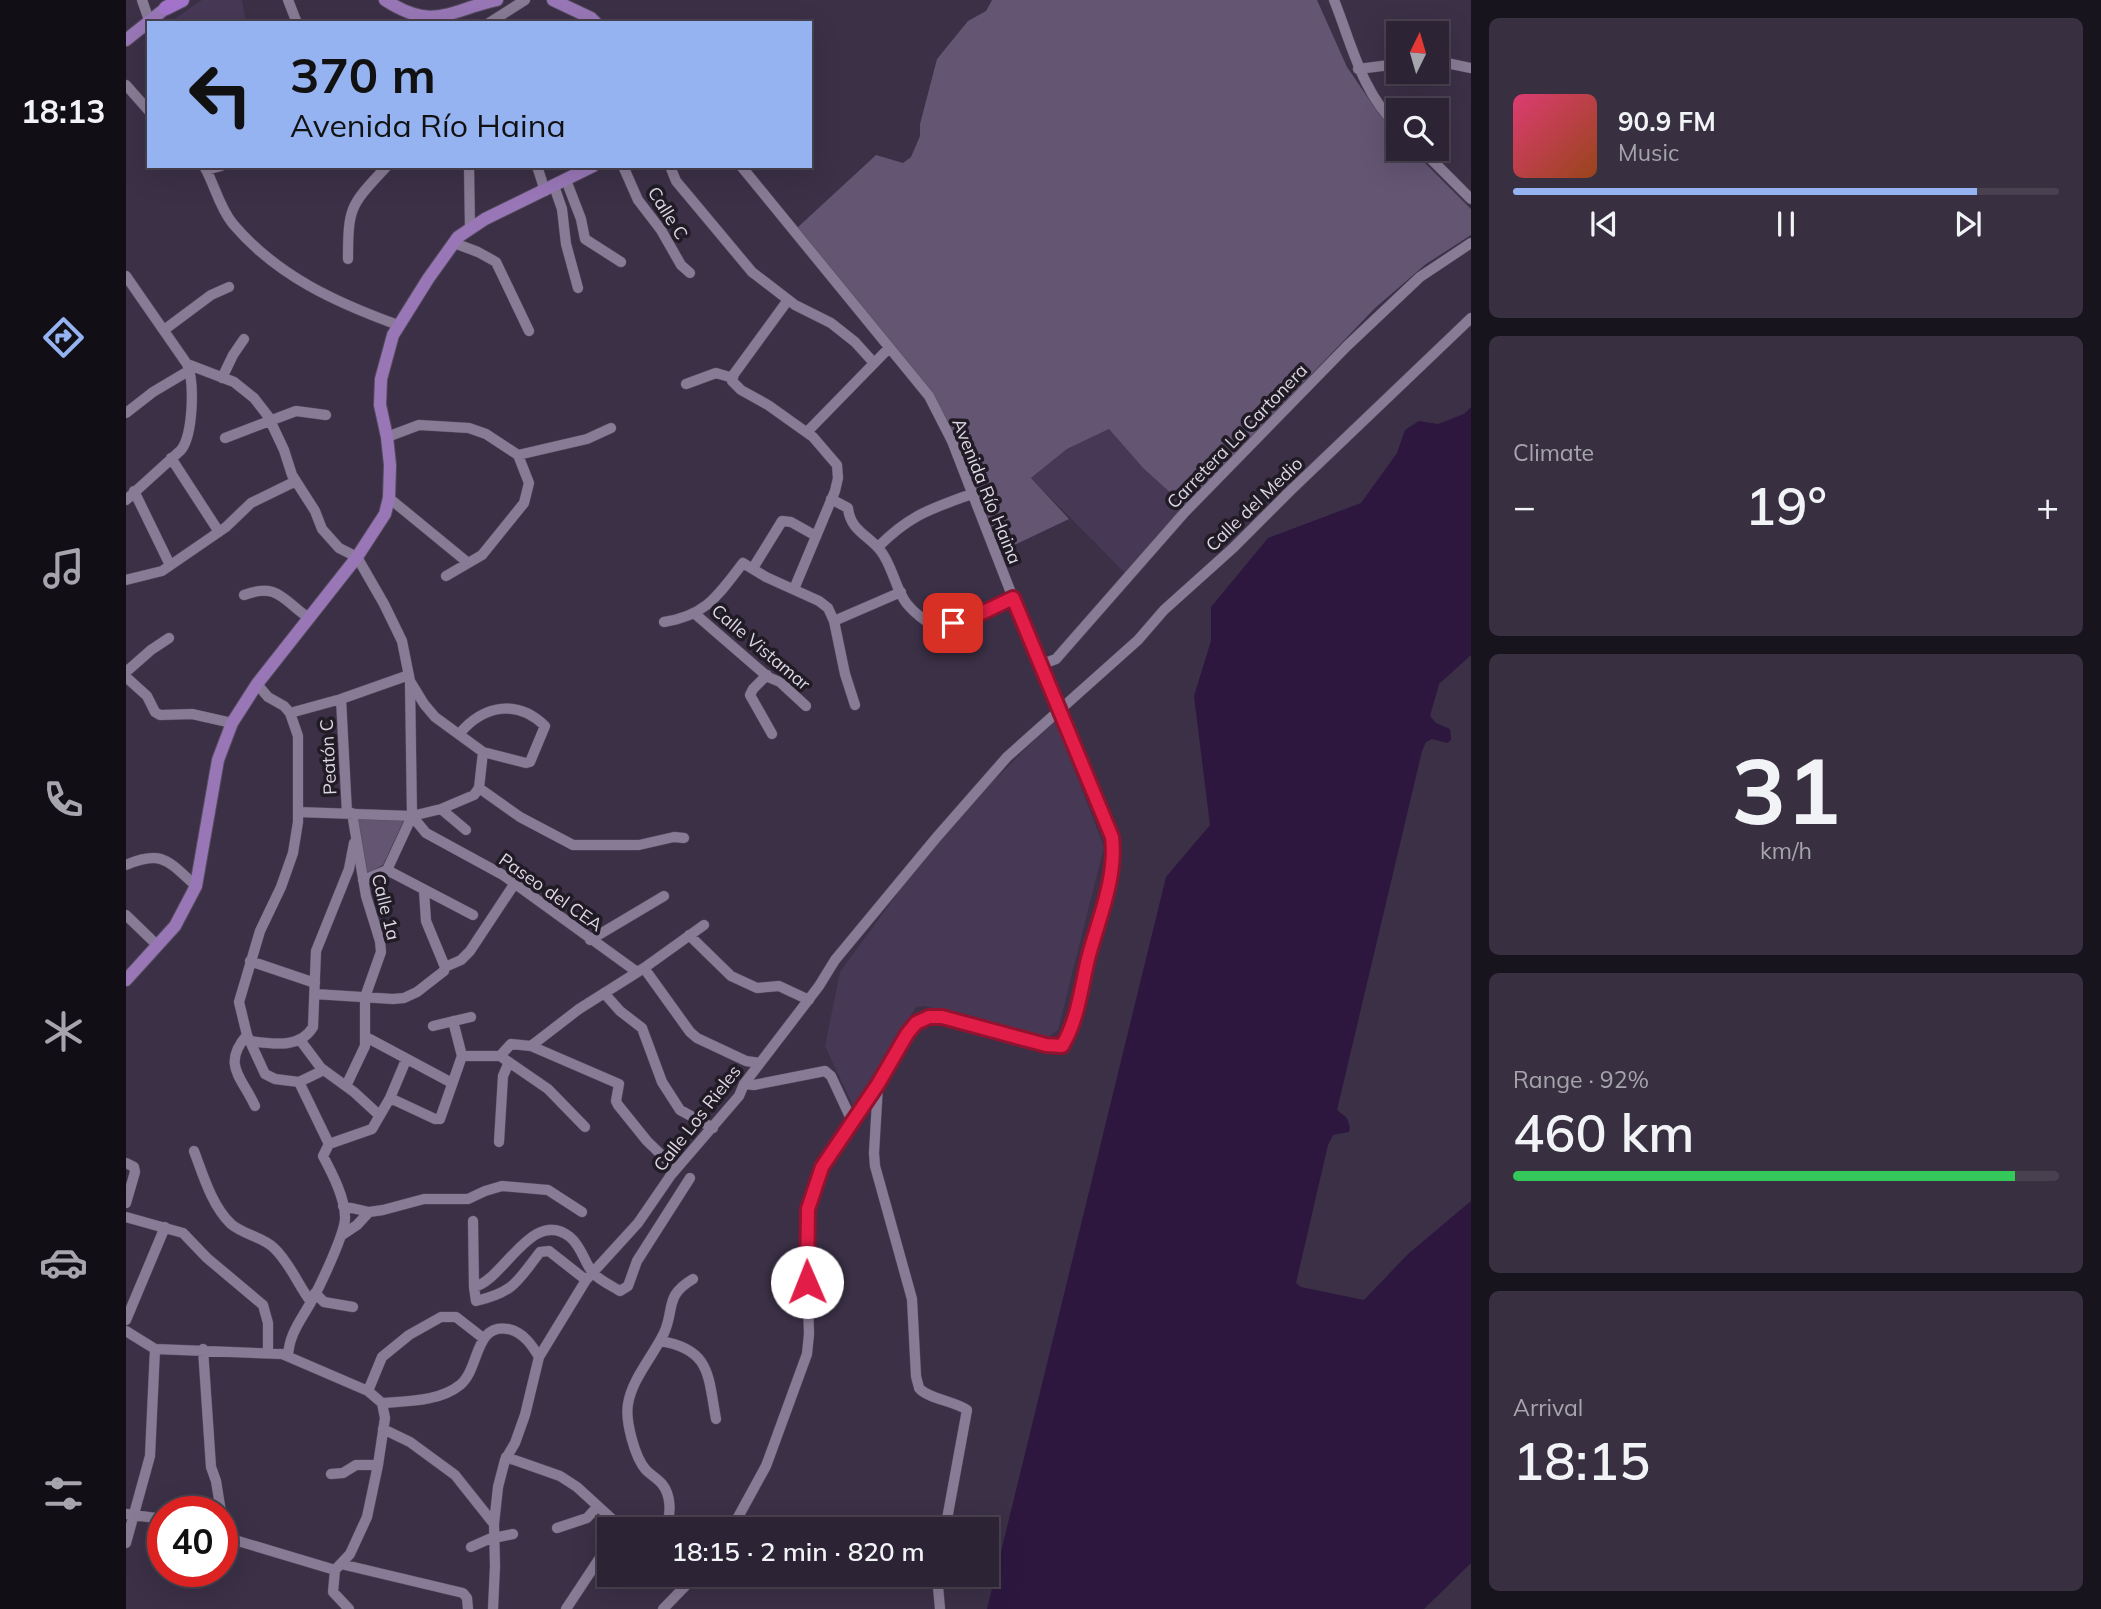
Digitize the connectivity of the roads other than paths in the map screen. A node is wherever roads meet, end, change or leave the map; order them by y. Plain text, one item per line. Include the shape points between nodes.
1 (142, 0) edge
2 (182, 0) edge
3 (288, 0) edge
4 (386, 0) edge
5 (525, 0) edge
6 (553, 0) edge
7 (1334, 0) edge
8 (489, 1) edge
9 (171, 4) edge
10 (420, 19) edge
11 (149, 20) joint
12 (296, 21) edge
13 (492, 21) edge
14 (597, 21) edge
15 (147, 22) edge
16 (126, 40) edge
17 (1449, 63) edge
18 (1386, 66) edge
19 (1471, 68) edge
20 (1358, 69) junction
21 (126, 85) edge
22 (147, 109) edge
23 (1386, 112) edge
24 (1432, 161) edge
25 (205, 168) edge
26 (385, 168) edge
27 (469, 168) edge
28 (538, 168) edge
29 (589, 168) edge
30 (624, 168) edge
31 (671, 168) edge
32 (743, 168) edge
33 (566, 180) junction
34 (549, 188) junction
35 (1471, 200) edge
36 (470, 229) junction
37 (454, 243) junction
38 (1471, 243) edge
39 (348, 259) dead end
40 (621, 262) dead end
41 (690, 273) dead end
42 (126, 276) edge
43 (229, 287) dead end
44 (578, 289) dead end
45 (788, 300) junction
46 (1471, 318) edge
47 (398, 326) junction
48 (164, 330) junction
49 (529, 331) dead end
50 (244, 340) dead end
51 (889, 348) junction
52 (874, 363) junction
53 (188, 367) junction
54 (734, 376) junction
55 (222, 378) junction
56 (686, 384) dead end
57 (127, 411) edge
58 (326, 415) dead end
59 (270, 420) junction
60 (611, 428) dead end
61 (807, 432) junction
62 (387, 437) junction
63 (225, 438) dead end
64 (518, 455) junction
65 (171, 458) junction
66 (296, 481) junction
67 (134, 491) junction
68 (974, 493) junction
69 (389, 498) junction
70 (831, 499) junction
71 (126, 500) edge
72 (219, 532) junction
73 (816, 536) junction
74 (878, 547) junction
75 (357, 557) junction
76 (467, 562) junction
77 (170, 565) junction
78 (748, 565) junction
79 (446, 576) dead end
80 (126, 580) edge
81 (794, 589) junction
82 (901, 592) junction
83 (244, 595) dead end
84 (1013, 598) junction
85 (694, 613) junction
86 (309, 618) junction
87 (834, 621) junction
88 (664, 622) dead end
89 (169, 638) dead end
90 (1040, 665) junction
91 (126, 675) edge
92 (766, 676) junction
93 (409, 678) junction
94 (257, 684) junction
95 (341, 699) junction
96 (855, 705) dead end
97 (806, 706) dead end
98 (1059, 710) junction
99 (290, 713) junction
100 (232, 723) junction
101 (460, 733) junction
102 (772, 734) dead end
103 (483, 752) junction
104 (479, 788) junction
105 (441, 809) junction
106 (298, 812) junction
107 (349, 813) junction
108 (412, 816) junction
109 (466, 830) dead end
110 (684, 838) dead end
111 (355, 839) junction
112 (126, 864) edge
113 (387, 870) junction
114 (363, 880) junction
115 (515, 883) junction
116 (196, 886) junction
117 (424, 891) junction
118 (664, 896) dead end
119 (126, 915) edge
120 (473, 915) dead end
121 (704, 925) dead end
122 (689, 935) junction
123 (590, 940) junction
124 (158, 946) junction
125 (250, 961) junction
126 (445, 967) junction
127 (640, 970) junction
128 (126, 980) edge
129 (315, 988) junction
130 (604, 993) junction
131 (365, 998) junction
132 (809, 1000) junction
133 (471, 1017) dead end
134 (453, 1021) junction
135 (433, 1026) dead end
136 (366, 1037) junction
137 (249, 1038) junction
138 (300, 1040) junction
139 (531, 1046) junction
140 (462, 1056) junction
141 (406, 1059) junction
142 (505, 1059) junction
143 (760, 1063) junction
144 (324, 1070) junction
145 (299, 1082) junction
146 (452, 1083) junction
147 (744, 1084) junction
148 (878, 1084) junction
149 (346, 1086) junction
150 (390, 1097) junction
151 (255, 1106) dead end
152 (379, 1115) junction
153 (852, 1121) junction
154 (585, 1127) dead end
155 (713, 1128) junction
156 (499, 1142) dead end
157 (329, 1144) junction
158 (194, 1151) dead end
159 (126, 1163) edge
160 (676, 1169) junction
161 (690, 1178) dead end
162 (126, 1203) edge
163 (343, 1206) junction
164 (369, 1212) junction
165 (582, 1212) dead end
166 (126, 1217) edge
167 (474, 1221) dead end
168 (165, 1227) junction
169 (342, 1235) junction
170 (590, 1276) junction
171 (693, 1279) dead end
172 (474, 1287) junction
173 (313, 1297) junction
174 (353, 1307) dead end
175 (126, 1320) edge
176 (126, 1331) edge
177 (483, 1338) junction
178 (660, 1341) junction
179 (155, 1349) junction
180 (203, 1349) junction
181 (268, 1353) junction
182 (288, 1356) junction
183 (539, 1357) junction
184 (368, 1391) junction
185 (382, 1403) junction
186 (716, 1419) dead end
187 (383, 1429) junction
188 (517, 1436) junction
189 (506, 1457) junction
190 (523, 1462) junction
191 (378, 1465) junction
192 (331, 1474) dead end
193 (218, 1496) edge
194 (597, 1507) junction
195 (130, 1514) edge
196 (608, 1517) edge
197 (669, 1517) edge
198 (738, 1517) edge
199 (947, 1517) edge
200 (494, 1524) junction
201 (557, 1528) dead end
202 (513, 1534) dead end
203 (494, 1539) junction
204 (238, 1541) edge
205 (126, 1543) edge
206 (471, 1547) dead end
207 (597, 1562) edge
208 (338, 1567) junction
209 (681, 1587) edge
210 (938, 1587) edge
211 (349, 1609) edge
212 (468, 1609) edge
213 (493, 1609) edge
214 (566, 1609) edge
215 (663, 1609) edge
216 (940, 1609) edge

1 - 11 street
2 - 9 highway
3 - 12 street
4 - 10 main road
5 - 13 street
6 - 14 main road
7 - 20 street
8 - 10 main road via 443,17
9 - 11 main road
15 - 16 main road
17 - 19 street
18 - 20 street
20 - 23 street
21 - 22 street
24 - 35 street
25 - 47 street via 233,224 293,277 332,300
26 - 39 street via 355,201
27 - 36 street
28 - 34 street
29 - 33 main road
30 - 41 street, Calle C via 638,200
31 - 45 street via 676,181 726,243 752,272
32 - 51 street, Avenida Río Haina
33 - 34 main road
33 - 40 street via 585,239
34 - 36 main road
34 - 44 street via 562,209
36 - 37 main road
37 - 47 main road
37 - 49 street via 496,262
38 - 90 street, Carretera La Cartonera via 1420,277 1347,346 1184,513 1056,659
42 - 48 street
43 - 48 street
45 - 52 street via 831,323
45 - 54 street
46 - 98 street, Calle del Medio via 1138,640
47 - 62 main road via 381,379 380,405
48 - 53 street
50 - 55 street
51 - 52 street
51 - 68 street, Avenida Río Haina via 929,397
52 - 61 street
53 - 55 street
53 - 57 street
53 - 65 street via 187,440
54 - 56 street via 716,373
54 - 61 street via 735,386
55 - 59 street via 254,398
58 - 59 street via 296,411
59 - 63 street
59 - 66 street
60 - 64 street via 587,439
61 - 70 street via 837,465
62 - 64 street via 419,425 468,428
62 - 69 main road
64 - 76 street via 529,482 524,503 482,555
65 - 67 street
65 - 72 street
66 - 72 street via 251,503
66 - 75 street via 322,529 339,548
67 - 71 street
67 - 77 street
68 - 74 street via 917,515
68 - 84 street, Avenida Río Haina
69 - 75 main road via 385,514
69 - 76 street
70 - 73 street
70 - 74 street via 848,508 857,531
72 - 77 street
73 - 78 street via 782,522
73 - 81 street
74 - 82 street
75 - 86 main road
75 - 93 street via 402,640
76 - 79 street
77 - 80 street
78 - 81 street
78 - 85 street via 710,605
81 - 87 street via 828,608
82 - 84 street via 905,602 937,628
82 - 87 street
83 - 86 street via 273,591
84 - 90 street, Avenida Río Haina
85 - 88 street
85 - 92 street, Calle Vistamar
86 - 94 main road
87 - 96 street
89 - 91 street
90 - 98 street, Avenida Río Haina
91 - 100 street via 160,715 192,714
92 - 97 street, Calle Vistamar via 780,682
92 - 102 street via 750,695
93 - 95 street
93 - 101 street via 435,717
93 - 108 street
94 - 99 street
94 - 100 main road
95 - 99 street
95 - 107 street, Peatón C
98 - 132 street, Calle Los Rieles via 1007,758 936,838 835,960
98 - 148 street, Avenida Río Haina via 1112,837 1114,855 1068,1036 1062,1046 1046,1045 929,1017 907,1034
99 - 106 street via 298,736
100 - 116 main road via 218,760
101 - 103 street
101 - 103 street via 473,718 506,708 518,709 545,726 530,762
103 - 104 street
104 - 105 street via 474,795
104 - 110 street via 520,817 573,845 639,845
105 - 108 street
105 - 109 street
106 - 107 street
106 - 125 street via 293,853
107 - 108 street
107 - 111 street, Calle 1a
108 - 113 street
108 - 115 street, Paseo del CEA via 426,833
111 - 114 street, Calle 1a
111 - 129 street via 349,869 316,951
112 - 116 street via 148,856 159,858
113 - 114 street
113 - 117 street
114 - 131 street, Calle 1a via 381,952
115 - 123 street, Paseo del CEA
115 - 126 street via 470,951
116 - 124 main road via 175,926
117 - 120 street
117 - 126 street via 426,921
118 - 123 street
119 - 124 street
121 - 122 street
122 - 127 street
122 - 132 street via 731,976 757,988 779,986
123 - 127 street, Paseo del CEA
124 - 128 main road
125 - 129 street
125 - 137 street via 239,1002
126 - 131 street via 404,998
127 - 130 street
127 - 143 street via 697,1038
129 - 131 street
129 - 138 street via 313,1027
130 - 139 street
130 - 155 street via 642,1028 662,1082 680,1110
131 - 136 street, Calle 1a
132 - 143 street, Calle Los Rieles
133 - 134 street
134 - 135 street
134 - 140 street
136 - 141 street
136 - 149 street, Calle 1a
137 - 138 street via 285,1044
137 - 145 street via 270,1077
137 - 151 street via 233,1058 236,1074
138 - 144 street
139 - 142 street via 511,1044
139 - 160 street via 619,1084 618,1105
140 - 142 street
140 - 146 street
141 - 146 street
141 - 150 street
142 - 154 street via 548,1089
142 - 156 street
143 - 147 street, Calle Los Rieles
144 - 145 street
144 - 149 street
145 - 157 street
146 - 150 street via 440,1119
147 - 153 street via 825,1071
147 - 155 street, Calle Los Rieles
148 - 153 street, Avenida Río Haina
148 - 199 street via 875,1166 912,1299 919,1387 967,1410
149 - 152 street
150 - 152 street
152 - 157 street via 372,1129
153 - 198 street, Avenida Río Haina via 822,1167 808,1209 807,1354 766,1466
155 - 160 street, Calle Los Rieles
157 - 163 street via 323,1156
158 - 173 street via 209,1191 230,1223 272,1246 302,1290
159 - 162 street via 135,1172
160 - 170 street, Calle Los Rieles via 639,1223
161 - 170 street via 637,1261 628,1286 620,1291
163 - 164 street
163 - 169 street
164 - 165 street via 424,1199 468,1199 502,1186 548,1190
164 - 169 street
166 - 168 street
167 - 172 street
168 - 175 street
168 - 181 street via 187,1237 263,1305
169 - 173 street
170 - 172 street via 544,1250 512,1288 499,1296 476,1301
170 - 172 street via 585,1255 570,1237 542,1231 522,1244 483,1285
170 - 183 street, Calle Los Rieles
171 - 178 street via 681,1286 670,1305
173 - 174 street
173 - 182 street via 295,1326
176 - 179 street
177 - 183 street via 505,1328 519,1332
177 - 184 street via 456,1317 441,1318 382,1357
177 - 185 street via 471,1371 460,1385 419,1401
178 - 186 street via 691,1350 704,1366
178 - 197 street via 628,1402 626,1422 644,1468 664,1485
179 - 180 street
179 - 195 street via 150,1456
180 - 181 street
180 - 193 street via 211,1467
181 - 182 street
182 - 184 street
183 - 188 street, Calle Los Rieles
184 - 185 street
185 - 187 street
187 - 191 street
187 - 200 street via 410,1442 455,1475
188 - 189 street, Calle Los Rieles
188 - 190 street
189 - 190 street
189 - 200 street, Calle Los Rieles
190 - 194 street via 560,1476
191 - 192 street via 356,1465
191 - 208 street via 367,1517 350,1554
194 - 196 street
194 - 201 street via 587,1518
195 - 205 street
200 - 203 street, Calle Los Rieles
202 - 203 street
203 - 206 street
203 - 213 street, Calle Los Rieles
204 - 208 street
207 - 214 street
208 - 211 street via 333,1592
208 - 212 street via 463,1593
209 - 215 street
210 - 216 street

